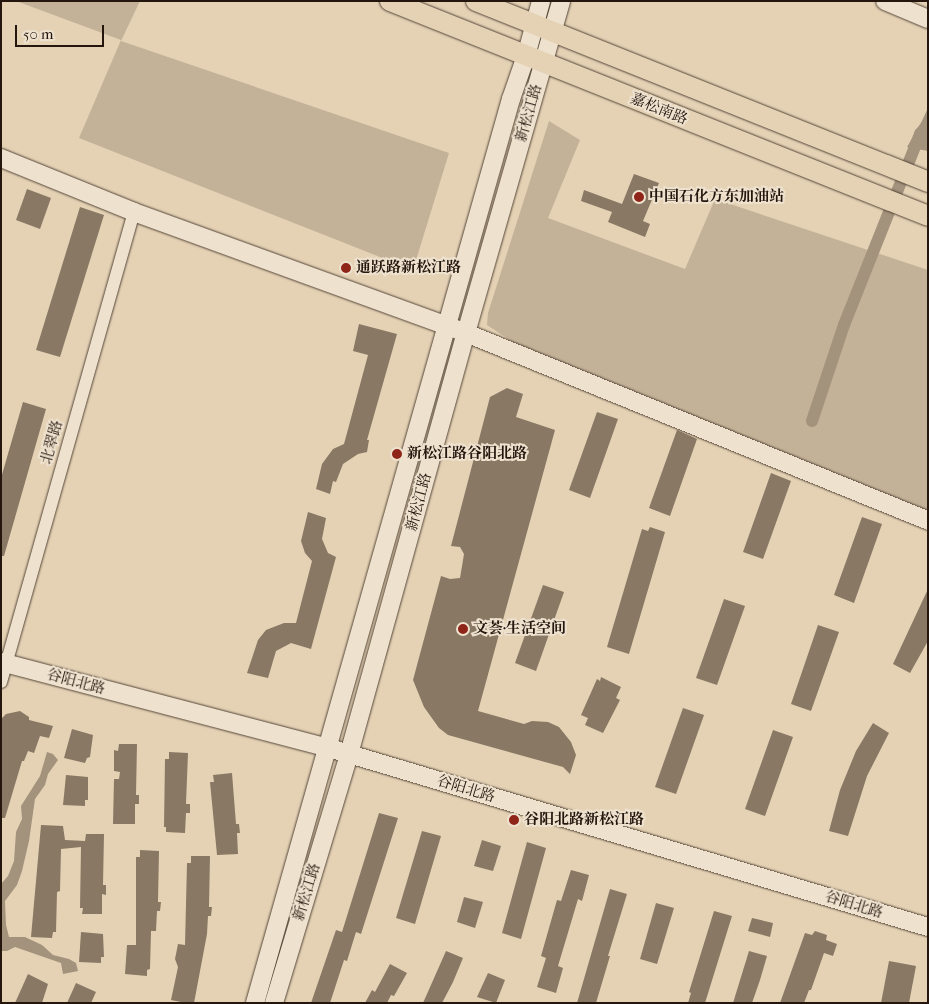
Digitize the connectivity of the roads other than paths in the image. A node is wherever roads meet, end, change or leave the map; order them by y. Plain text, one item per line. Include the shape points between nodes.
1 (390, 1) edge
2 (476, 1) edge
3 (541, 1) edge
4 (561, 1) edge
5 (885, 1) edge
6 (928, 19) edge
7 (544, 29) junction
8 (535, 59) junction
9 (1, 158) edge
10 (922, 180) edge
11 (134, 212) junction
12 (928, 216) edge
13 (448, 327) junction
14 (466, 333) junction
15 (928, 522) edge
16 (4, 663) edge
17 (1, 682) edge
18 (327, 748) junction
19 (349, 754) junction
20 (928, 927) edge
21 (255, 1003) edge
22 (274, 1003) edge

1 - 8 main road, 嘉松南路
2 - 7 main road
3 - 7 main road, 新松江路
4 - 7 main road, 新松江路
5 - 6 main road
7 - 8 main road, 新松江路
7 - 10 main road
8 - 12 main road, 嘉松南路
8 - 13 main road, 新松江路 via 511,99
8 - 14 main road, 新松江路
9 - 11 main road
11 - 13 main road
11 - 16 street, 北翠路
13 - 14 main road
13 - 18 main road, 新松江路
14 - 15 main road
14 - 19 main road, 新松江路
16 - 17 street, 北翠路
16 - 18 main road, 谷阳北路
18 - 19 main road, 谷阳北路
18 - 21 main road, 新松江路
19 - 20 main road, 谷阳北路
19 - 22 main road, 新松江路

